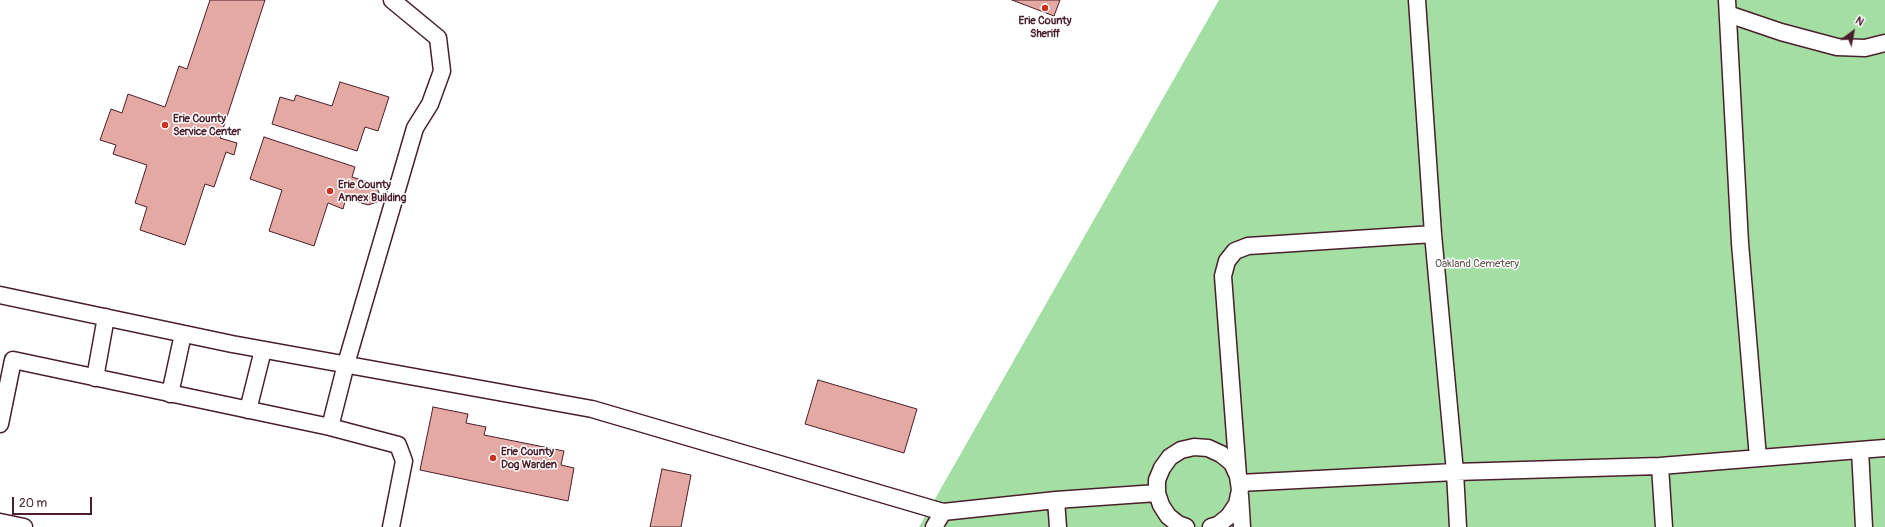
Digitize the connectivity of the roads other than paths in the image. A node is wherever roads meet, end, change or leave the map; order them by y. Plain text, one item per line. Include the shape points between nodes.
1 (392, 0) edge
2 (1417, 0) edge
3 (1728, 7) edge
4 (1885, 43) edge
5 (1433, 234) junction
6 (0, 295) edge
7 (106, 317) junction
8 (183, 334) junction
9 (263, 350) junction
10 (346, 364) junction
11 (95, 378) junction
12 (170, 394) junction
13 (248, 410) junction
14 (0, 424) edge
15 (330, 427) junction
16 (1885, 448) edge
17 (1860, 450) junction
18 (1758, 458) junction
19 (1660, 466) junction
20 (1455, 472) junction
21 (1239, 483) junction
22 (1157, 493) junction
23 (1056, 500) junction
24 (943, 512) junction
25 (0, 522) edge
26 (24, 527) edge
27 (391, 527) edge
28 (934, 527) edge
29 (1058, 527) edge
30 (1186, 527) edge
31 (1211, 527) edge
32 (1242, 527) edge
33 (1458, 527) edge
34 (1664, 527) edge
35 (1864, 527) edge

1 - 10 lane via 438,38 442,70 430,104 415,128
2 - 5 lane
3 - 4 lane via 1781,32 1837,47 1865,48
3 - 18 lane via 1740,243
5 - 20 lane
5 - 21 lane via 1248,246 1235,251 1227,261 1223,276
6 - 7 lane
7 - 8 lane
7 - 11 lane
8 - 9 lane
8 - 12 lane
9 - 10 lane
9 - 13 lane
10 - 15 lane
10 - 24 lane via 592,409
11 - 12 lane
11 - 14 lane via 13,360
12 - 13 lane
13 - 15 lane
15 - 27 lane via 398,445 404,461
16 - 17 lane
17 - 18 lane
17 - 35 lane
18 - 19 lane
19 - 20 lane
19 - 34 lane
20 - 21 lane
20 - 33 lane
21 - 22 lane via 1232,463 1221,454 1208,448 1194,447 1181,450 1170,457 1157,480
21 - 31 lane via 1237,504 1229,516
21 - 32 lane
22 - 23 lane
22 - 30 lane via 1168,516
23 - 24 lane
23 - 29 lane
24 - 28 lane
25 - 26 lane

